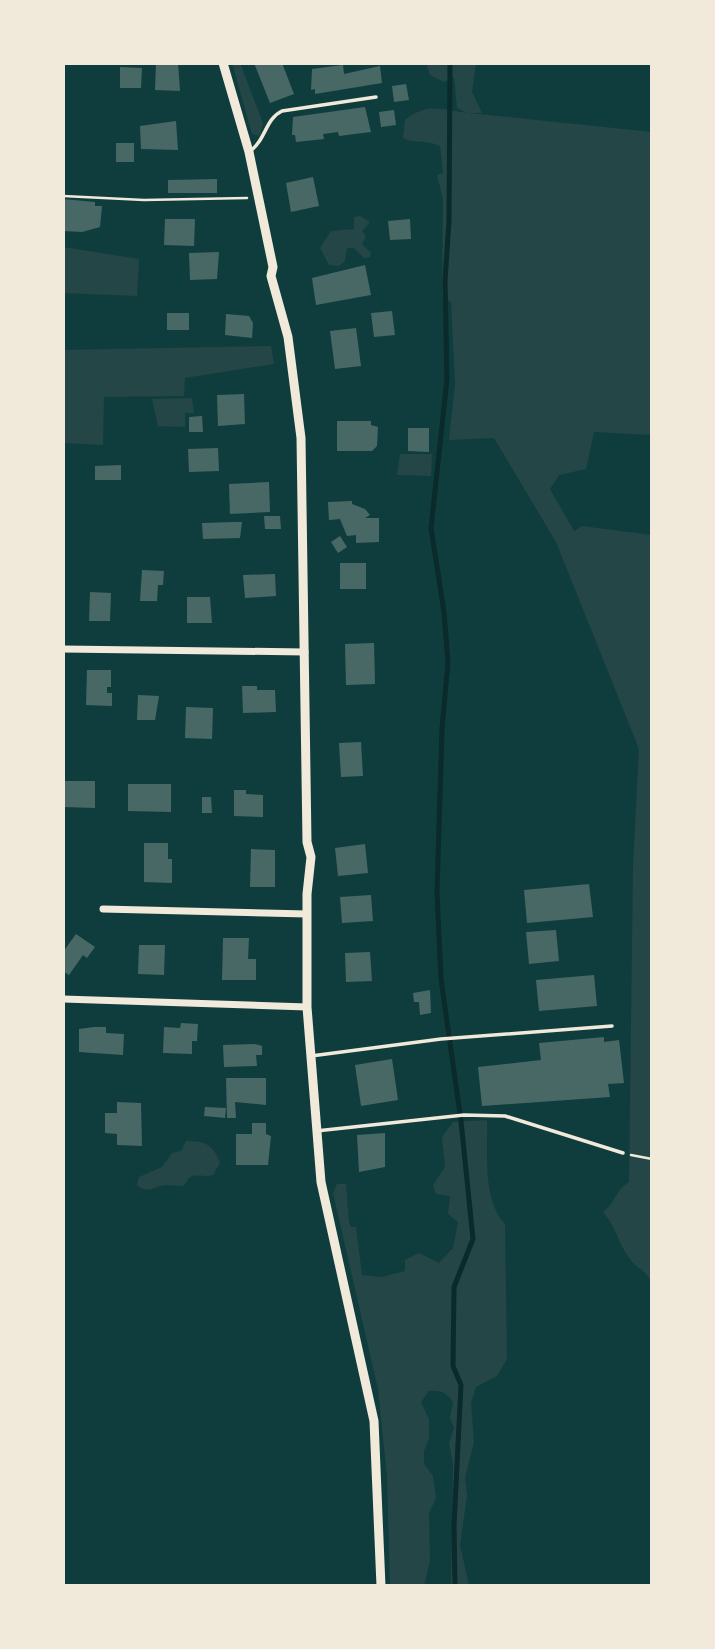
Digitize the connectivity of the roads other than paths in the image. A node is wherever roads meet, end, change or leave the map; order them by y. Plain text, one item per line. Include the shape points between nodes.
1 (223, 63) edge
2 (376, 97) dead end
3 (249, 152) junction
4 (63, 649) edge
5 (305, 652) junction
6 (103, 909) dead end
7 (307, 914) junction
8 (63, 999) edge
9 (307, 1007) junction
10 (611, 1026) dead end
11 (310, 1056) junction
12 (316, 1131) junction
13 (623, 1153) road end
14 (381, 1586) edge

1 - 3 street
2 - 3 lane via 282,111 270,121 262,143
3 - 5 street via 299,410
4 - 5 street
5 - 7 street via 307,842 311,857
6 - 7 street
7 - 9 street
8 - 9 street
9 - 11 street
10 - 11 lane via 453,1038
11 - 12 street
12 - 13 lane via 464,1115 505,1116
12 - 14 street via 320,1175 374,1421

